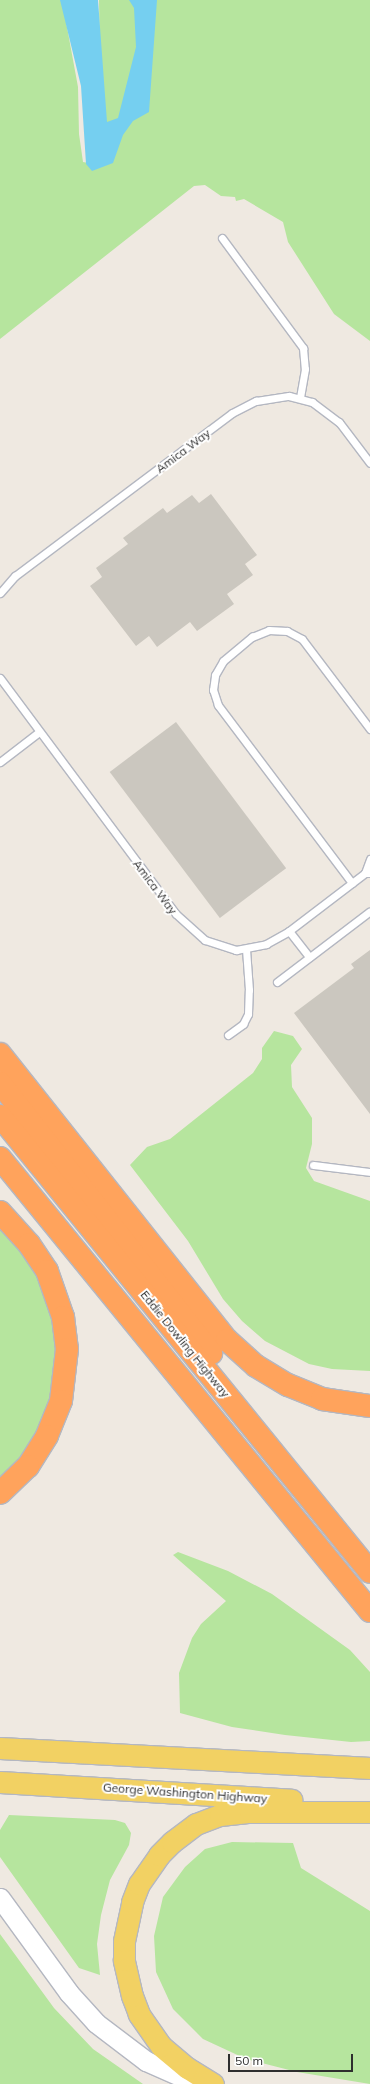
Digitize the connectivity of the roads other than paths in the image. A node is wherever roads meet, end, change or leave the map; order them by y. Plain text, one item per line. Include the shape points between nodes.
1 (222, 238) dead end
2 (300, 398) junction
3 (370, 463) edge
4 (0, 593) edge
5 (0, 678) edge
6 (370, 729) edge
7 (39, 732) junction
8 (0, 762) edge
9 (370, 859) edge
10 (368, 873) edge
11 (352, 883) junction
12 (369, 912) dead end
13 (289, 931) junction
14 (246, 949) junction
15 (309, 958) junction
16 (277, 982) dead end
17 (228, 1035) dead end
18 (0, 1054) edge
19 (0, 1084) edge
20 (0, 1116) edge
21 (0, 1158) edge
22 (313, 1165) dead end
23 (370, 1172) edge
24 (0, 1182) edge
25 (0, 1212) edge
26 (123, 1307) junction
27 (370, 1406) edge
28 (0, 1493) edge
29 (310, 1499) junction
30 (370, 1572) edge
31 (370, 1612) edge
32 (0, 1748) edge
33 (370, 1768) edge
34 (0, 1782) edge
35 (370, 1808) edge
36 (370, 1812) edge
37 (0, 1898) edge
38 (198, 2084) edge
39 (213, 2084) edge

1 - 2 lane via 298,340 305,358
2 - 3 lane, Amica Way via 312,402 332,415
2 - 4 lane, Amica Way via 268,397 232,413 15,576
5 - 7 lane, Amica Way
6 - 11 lane via 302,640 287,631 269,630 252,637 223,661 215,675 213,690 218,705
7 - 8 lane
7 - 14 lane, Amica Way via 184,924 215,946
9 - 10 lane, Amica Way
10 - 11 lane, Amica Way
11 - 13 lane, Amica Way
12 - 15 lane
13 - 14 lane, Amica Way via 266,944
13 - 15 lane
14 - 17 lane via 250,995 248,1014 243,1024
15 - 16 lane
18 - 27 highway via 227,1340 256,1366 288,1385 322,1399
19 - 29 highway via 248,1400 285,1455
20 - 29 highway, Eddie Dowling Highway
21 - 26 highway, Eddie Dowling Highway
22 - 23 lane
24 - 26 highway via 63,1252
25 - 28 highway via 29,1244 47,1271 63,1317 67,1349 61,1401 47,1436 28,1466
26 - 31 highway, Eddie Dowling Highway
29 - 30 highway, Eddie Dowling Highway
32 - 33 main road
34 - 35 main road, George Washington Highway via 250,1796
36 - 39 main road via 250,1812 220,1815 196,1824 172,1842 152,1863 139,1884 128,1915 124,1941 124,1960 132,1996 140,2014 161,2046 186,2068
37 - 38 street via 69,1993 96,2023 146,2061

